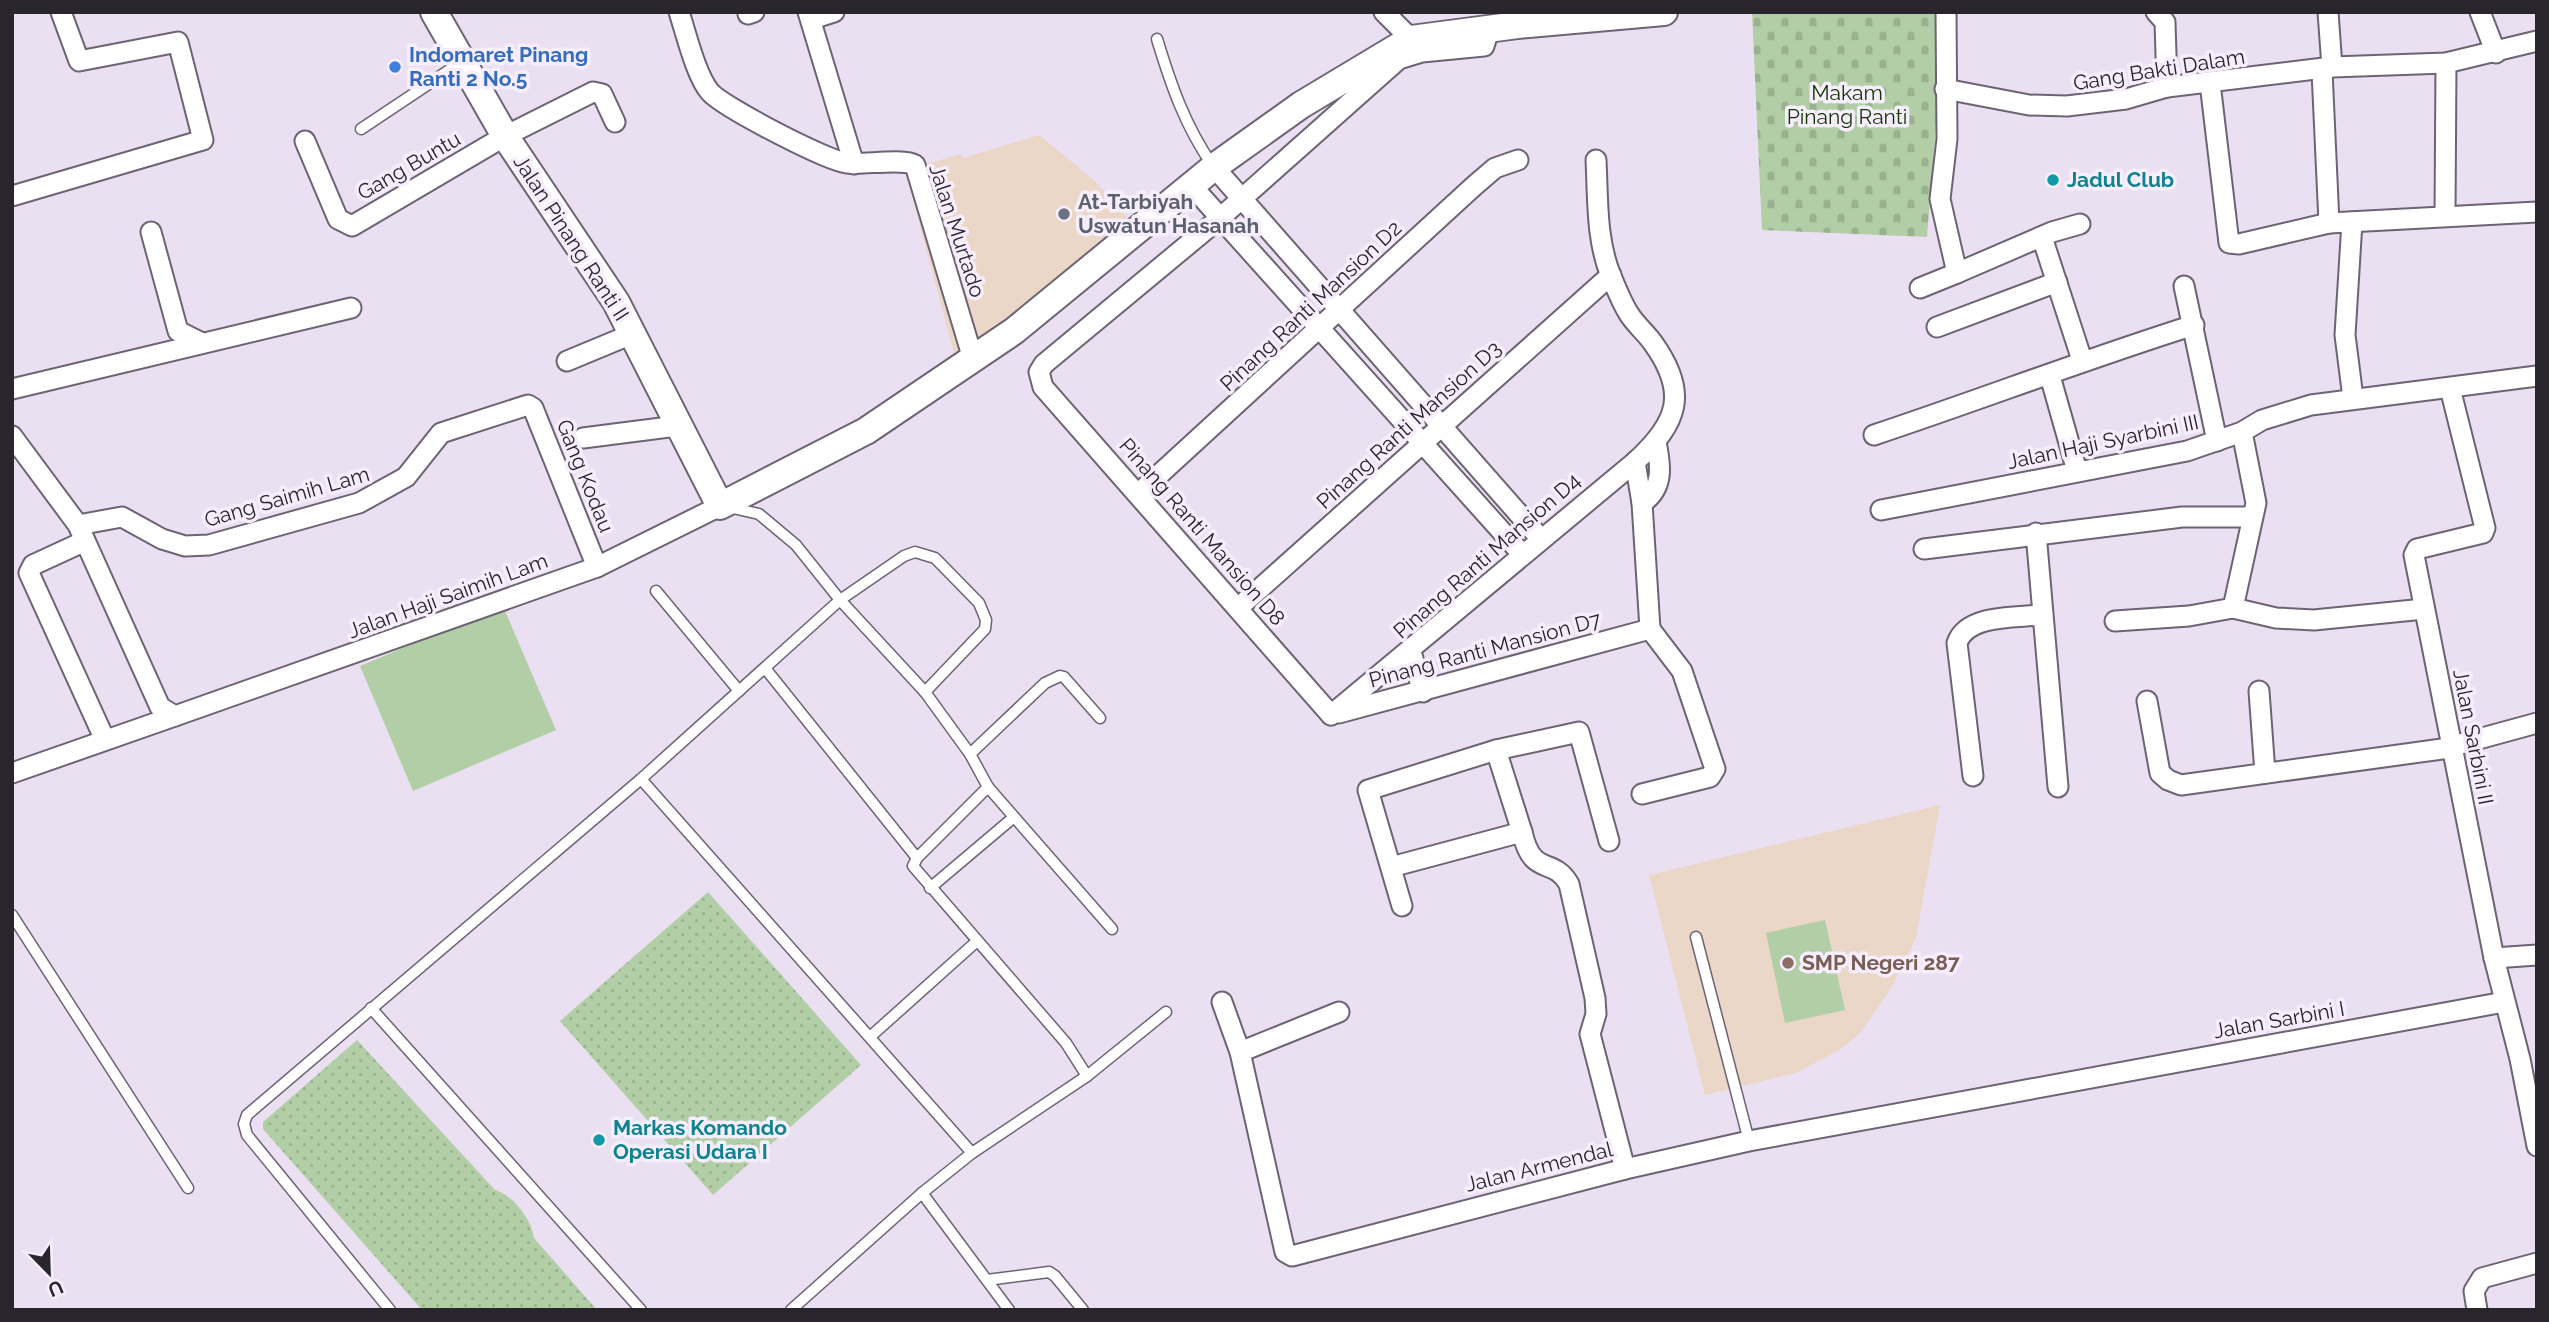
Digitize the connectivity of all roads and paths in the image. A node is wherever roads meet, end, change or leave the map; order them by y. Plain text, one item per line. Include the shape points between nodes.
1 (61, 12) edge
2 (434, 12) edge
3 (679, 12) edge
4 (834, 12) edge
5 (1664, 12) edge
6 (1946, 12) edge
7 (2156, 12) edge
8 (2328, 12) edge
9 (2480, 12) edge
10 (810, 15) edge
11 (1388, 17) edge
12 (1517, 19) edge
13 (1489, 30) junction
14 (1157, 39) dead end
15 (2537, 41) edge
16 (1400, 46) junction
17 (2496, 53) junction
18 (462, 62) junction
19 (2446, 63) junction
20 (2327, 69) junction
21 (2210, 83) junction
22 (2167, 88) junction
23 (1945, 89) junction
24 (615, 122) dead end
25 (361, 129) dead end
26 (505, 136) junction
27 (305, 141) dead end
28 (1518, 160) dead end
29 (1596, 160) dead end
30 (854, 164) junction
31 (1214, 167) junction
32 (1191, 185) junction
33 (12, 196) edge
34 (1242, 199) junction
35 (2537, 212) edge
36 (2445, 216) junction
37 (1220, 218) junction
38 (2352, 222) junction
39 (2329, 223) junction
40 (2080, 224) dead end
41 (151, 232) dead end
42 (2042, 237) junction
43 (1957, 272) junction
44 (1611, 275) junction
45 (2057, 282) junction
46 (2184, 286) dead end
47 (1920, 288) dead end
48 (351, 308) dead end
49 (1340, 311) junction
50 (2194, 325) junction
51 (1937, 327) dead end
52 (1320, 328) junction
53 (632, 334) junction
54 (202, 343) junction
55 (973, 359) junction
56 (2082, 360) junction
57 (567, 361) dead end
58 (2050, 376) junction
59 (2537, 376) edge
60 (2450, 388) junction
61 (12, 389) edge
62 (2353, 398) junction
63 (528, 405) joint
64 (677, 426) junction
65 (1442, 426) junction
66 (2242, 432) junction
67 (1661, 434) junction
68 (1874, 435) dead end
69 (583, 438) dead end
70 (13, 439) edge
71 (2217, 441) junction
72 (1423, 443) junction
73 (1634, 462) junction
74 (2077, 471) junction
75 (1139, 493) junction
76 (1642, 503) junction
77 (720, 506) junction
78 (1881, 510) dead end
79 (2252, 517) junction
80 (81, 533) junction
81 (2036, 533) junction
82 (1540, 538) junction
83 (1924, 550) dead end
84 (1522, 554) junction
85 (597, 567) junction
86 (656, 591) dead end
87 (840, 600) junction
88 (1238, 608) junction
89 (2233, 608) junction
90 (2424, 609) junction
91 (2040, 615) junction
92 (2115, 621) dead end
93 (1650, 629) junction
94 (1411, 652) junction
95 (765, 668) junction
96 (739, 691) junction
97 (2259, 691) dead end
98 (925, 692) junction
99 (1423, 692) junction
100 (2147, 701) dead end
101 (180, 715) junction
102 (1332, 715) junction
103 (1100, 718) dead end
104 (2537, 723) edge
105 (105, 740) junction
106 (2452, 747) junction
107 (1496, 750) junction
108 (970, 754) junction
109 (12, 773) edge
110 (2265, 773) junction
111 (1973, 776) dead end
112 (641, 779) junction
113 (988, 787) junction
114 (2058, 787) dead end
115 (1642, 794) dead end
116 (1014, 817) junction
117 (1522, 832) junction
118 (1609, 841) dead end
119 (917, 858) junction
120 (1391, 867) junction
121 (930, 888) junction
122 (1402, 906) dead end
123 (12, 915) edge
124 (1112, 929) dead end
125 (1696, 937) dead end
126 (976, 942) junction
127 (2537, 954) edge
128 (2494, 958) junction
129 (1223, 1002) dead end
130 (2504, 1002) junction
131 (371, 1008) junction
132 (1166, 1012) dead end
133 (1339, 1012) dead end
134 (872, 1035) junction
135 (1240, 1052) junction
136 (2528, 1058) edge
137 (1087, 1076) junction
138 (2062, 1083) joint
139 (1749, 1140) junction
140 (2537, 1146) edge
141 (972, 1153) junction
142 (1625, 1169) junction
143 (188, 1188) dead end
144 (922, 1194) junction
145 (2537, 1263) edge
146 (987, 1280) junction
147 (385, 1308) edge
148 (641, 1310) edge
149 (791, 1310) edge
150 (1009, 1310) edge
151 (1083, 1310) edge
152 (2477, 1310) edge

1 - 33 street via 79,61 178,42 203,140
2 - 18 street, Jalan Pinang Ranti II
3 - 30 street via 711,93 804,147
4 - 10 street
5 - 12 street
6 - 23 street
7 - 22 street via 2165,22
8 - 20 street
9 - 17 street
10 - 30 street
11 - 16 street
12 - 13 street
13 - 16 street
13 - 34 street via 1484,46 1399,59
14 - 31 lane via 1191,134
15 - 17 street, Gang Bakti Dalam
16 - 31 street via 1301,105
17 - 19 street, Gang Bakti Dalam
18 - 25 lane
18 - 26 street, Jalan Pinang Ranti II
19 - 20 street, Gang Bakti Dalam
19 - 36 street
20 - 21 street, Gang Bakti Dalam
20 - 39 street
21 - 22 street, Gang Bakti Dalam
21 - 39 street via 2229,243
22 - 23 street, Gang Bakti Dalam via 2126,99 2067,106 2029,105
23 - 43 street via 1947,139 1940,199
24 - 26 street via 602,94 593,92
26 - 27 street, Gang Buntu via 352,226 338,219
26 - 53 street, Jalan Pinang Ranti II via 616,302
28 - 49 street, Pinang Ranti Mansion D2 via 1495,168
29 - 44 street via 1602,251
30 - 55 street, Jalan Murtado via 907,161 915,165
31 - 32 street
31 - 34 street
32 - 37 street
32 - 55 street via 1014,331
34 - 37 street
34 - 49 street
35 - 36 street
36 - 38 street
37 - 52 street
37 - 75 street, Pinang Ranti Mansion D8 via 1044,364 1039,379
38 - 39 street
38 - 62 street via 2345,335
40 - 42 street
41 - 54 street via 178,331
42 - 43 street
42 - 45 street
43 - 47 street
44 - 65 street, Pinang Ranti Mansion D3
44 - 67 street via 1630,315 1664,358 1676,387 1675,407
45 - 51 street
45 - 56 street
46 - 50 street
48 - 54 street
49 - 52 street, Pinang Ranti Mansion D2
49 - 65 street
50 - 56 street
50 - 71 street
52 - 72 street
52 - 75 street, Pinang Ranti Mansion D2
53 - 57 street
53 - 64 street, Jalan Pinang Ranti II
54 - 61 street
55 - 77 street via 866,431
56 - 58 street
58 - 68 street
58 - 74 street
59 - 60 street, Jalan Haji Syarbini III
60 - 62 street, Jalan Haji Syarbini III
60 - 90 street, Jalan Sarbini II via 2485,528 2483,533 2415,552
62 - 66 street, Jalan Haji Syarbini III via 2284,412
63 - 80 street, Gang Saimih Lam via 441,433 406,477 371,498 209,545 185,546 162,539 122,517
63 - 85 street, Gang Kodau
64 - 69 street
64 - 77 street, Jalan Pinang Ranti II
65 - 72 street, Pinang Ranti Mansion D3
65 - 82 street
66 - 71 street, Jalan Haji Syarbini III
66 - 79 street via 2254,486
67 - 73 street, Pinang Ranti Mansion D4
67 - 76 street via 1660,477 1654,493
70 - 80 street
71 - 74 street, Jalan Haji Syarbini III via 2168,456
72 - 84 street
72 - 88 street, Pinang Ranti Mansion D3
73 - 76 street
73 - 82 street, Pinang Ranti Mansion D4
74 - 78 street, Jalan Haji Syarbini III
75 - 88 street, Pinang Ranti Mansion D8
76 - 93 street
77 - 85 street, Jalan Haji Saimih Lam
77 - 87 lane via 752,511 771,521
79 - 81 street via 2182,517
79 - 89 street
80 - 101 street via 160,707
80 - 105 street, Gang Saimih Lam via 33,565 29,573
81 - 83 street
81 - 91 street
82 - 84 street, Pinang Ranti Mansion D4
84 - 94 street, Pinang Ranti Mansion D4
85 - 101 street, Jalan Haji Saimih Lam
86 - 96 lane
87 - 95 lane
87 - 98 lane
87 - 98 lane via 915,552 935,558 979,603 985,629
88 - 102 street, Pinang Ranti Mansion D8
89 - 90 street via 2276,618 2314,620
89 - 92 street
90 - 106 street, Jalan Sarbini II
91 - 111 street via 1989,620 1960,635 1957,643
91 - 114 street
93 - 99 street, Pinang Ranti Mansion D7
93 - 115 street via 1682,671 1715,769 1710,777
94 - 99 street
94 - 102 street, Pinang Ranti Mansion D4
95 - 96 lane
95 - 119 lane
96 - 112 lane
97 - 110 street
98 - 108 lane
99 - 102 street, Pinang Ranti Mansion D7
100 - 110 street via 2160,773 2168,780 2181,785
101 - 105 street, Jalan Haji Saimih Lam
103 - 108 lane via 1065,677 1059,676 1045,683
104 - 106 street
105 - 109 street, Jalan Haji Saimih Lam
106 - 110 street
106 - 128 street, Jalan Sarbini II
107 - 117 street
107 - 118 street via 1579,732
107 - 120 street via 1368,790
108 - 113 lane
112 - 131 lane
112 - 134 lane
113 - 116 lane
113 - 119 lane
116 - 121 lane
116 - 124 lane
117 - 120 street
117 - 142 street via 1526,851 1536,863 1563,874 1569,884 1595,998 1590,1034
119 - 121 lane via 913,866
120 - 122 street
121 - 126 lane
123 - 143 lane
125 - 139 lane
126 - 134 lane
126 - 137 lane via 1066,1043
127 - 128 street
128 - 130 street, Jalan Sarbini II
129 - 135 street, Jalan Armendal
130 - 136 street, Jalan Sarbini II
130 - 138 street, Jalan Sarbini I
131 - 147 lane via 255,1108 244,1124 256,1147
131 - 148 lane
132 - 137 lane
133 - 135 street
134 - 141 lane
135 - 142 street, Jalan Armendal via 1288,1255
136 - 140 street, Jalan Sarbini II
137 - 141 lane
138 - 139 street, Jalan Armendal
139 - 142 street, Jalan Armendal
141 - 144 lane
144 - 146 lane
144 - 149 lane
145 - 152 street via 2482,1278 2474,1291
146 - 150 lane
146 - 151 lane via 1049,1272

